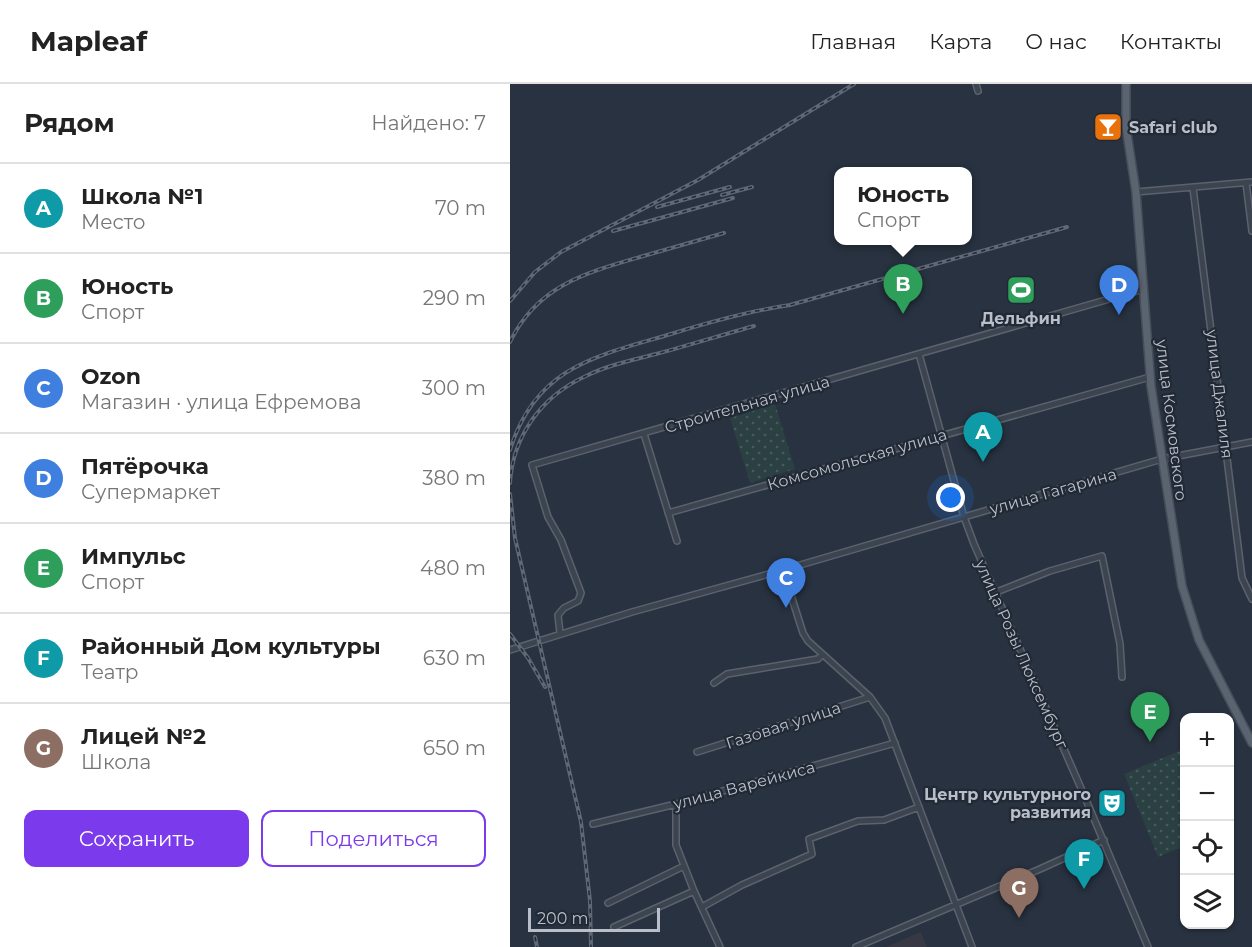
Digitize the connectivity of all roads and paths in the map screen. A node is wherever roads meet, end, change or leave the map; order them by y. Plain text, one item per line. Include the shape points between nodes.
1 (976, 84) edge
2 (1126, 84) edge
3 (978, 91) dead end
4 (1249, 182) edge
5 (1193, 188) junction
6 (1136, 192) junction
7 (1252, 231) edge
8 (1144, 289) junction
9 (919, 354) junction
10 (1150, 377) junction
11 (644, 434) junction
12 (941, 435) junction
13 (1252, 442) edge
14 (1227, 446) junction
15 (1162, 459) junction
16 (668, 513) junction
17 (964, 517) junction
18 (677, 541) dead end
19 (783, 570) junction
20 (994, 592) junction
21 (1252, 599) edge
22 (560, 633) junction
23 (510, 650) edge
24 (822, 655) junction
25 (1122, 677) dead end
26 (714, 682) dead end
27 (870, 698) junction
28 (895, 743) junction
29 (1252, 743) edge
30 (697, 752) dead end
31 (676, 804) junction
32 (919, 807) junction
33 (593, 824) dead end
34 (1104, 840) junction
35 (684, 866) junction
36 (694, 891) junction
37 (608, 903) dead end
38 (956, 906) junction
39 (702, 908) junction
40 (614, 927) dead end
41 (718, 946) edge
42 (856, 947) edge
43 (972, 947) edge
44 (1148, 947) edge

1 - 3 street
2 - 6 main road, улица Космовского via 1126,127
4 - 5 street
4 - 7 street
5 - 6 street
5 - 14 street, улица Джалиля
6 - 8 main road, улица Космовского
8 - 9 street, Строительная улица
8 - 10 main road, улица Космовского
9 - 11 street, Строительная улица
9 - 12 street, улица Розы Люксембург
10 - 12 street, Комсомольская улица
10 - 15 main road, улица Космовского
11 - 16 street
11 - 22 street, Строительная улица via 532,465 548,517 561,540 580,593 578,601 558,615
12 - 16 street, Комсомольская улица
12 - 17 street, улица Розы Люксембург
13 - 14 street, улица Гагарина
14 - 15 street, улица Гагарина
14 - 21 street, улица Джалиля via 1242,578
15 - 17 street, улица Гагарина
15 - 29 main road, улица Космовского via 1182,586 1199,640
16 - 18 street
17 - 19 street, улица Гагарина
17 - 20 street, улица Розы Люксембург
19 - 22 street, улица Гагарина
19 - 24 street via 803,633
20 - 25 street via 1102,556 1120,644
20 - 34 street, улица Розы Люксембург
22 - 23 street, улица Гагарина
24 - 26 street via 818,659 727,674
24 - 27 street
27 - 28 street via 885,718
27 - 30 street, Газовая улица
28 - 31 street, улица Варейкиса
28 - 32 street
31 - 33 street, улица Варейкиса
31 - 35 street via 676,844
32 - 38 street
32 - 39 street via 884,820 858,821 809,839 812,854 742,885
34 - 38 street
34 - 44 street, улица Розы Люксембург
35 - 36 street
35 - 37 street
36 - 39 street
36 - 40 street
38 - 42 street
38 - 43 street
39 - 41 street

